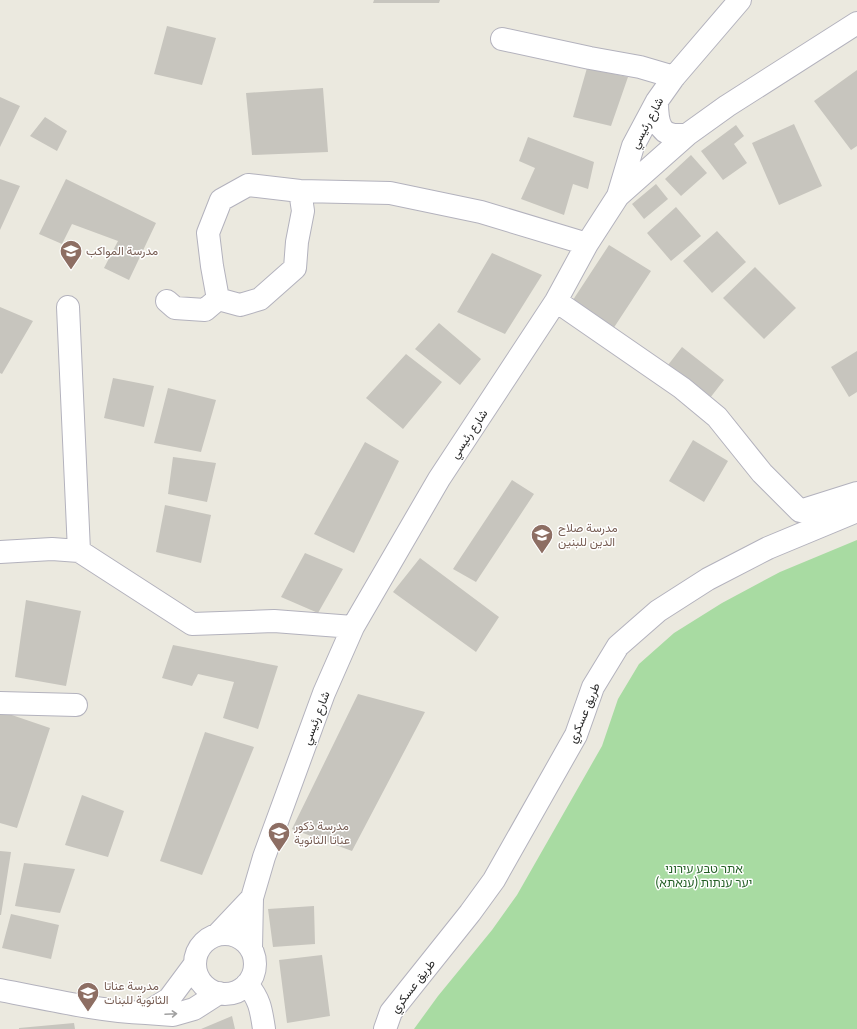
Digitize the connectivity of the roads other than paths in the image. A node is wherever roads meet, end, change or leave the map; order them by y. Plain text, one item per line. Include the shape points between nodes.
1 (740, 0) edge
2 (857, 23) edge
3 (502, 38) dead end
4 (674, 76) junction
5 (657, 101) junction
6 (688, 134) junction
7 (300, 191) junction
8 (618, 196) junction
9 (587, 244) junction
10 (218, 299) junction
11 (167, 301) dead end
12 (556, 301) junction
13 (68, 307) dead end
14 (857, 493) edge
15 (857, 510) edge
16 (79, 551) junction
17 (0, 552) edge
18 (352, 627) junction
19 (0, 703) edge
20 (76, 705) dead end
21 (252, 898) junction
22 (217, 935) junction
23 (251, 948) junction
24 (195, 964) junction
25 (247, 984) junction
26 (0, 990) edge
27 (219, 993) junction
28 (136, 1018) edge
29 (264, 1029) edge
30 (385, 1029) edge

1 - 4 street, شارع رئيسي
2 - 6 street
3 - 4 street
4 - 5 street, شارع رئيسي
5 - 6 street via 657,119 662,128 668,134 676,136
5 - 8 street, شارع رئيسي via 633,146
6 - 8 street
7 - 9 street via 390,193 481,212
7 - 10 street via 303,211 295,268 260,298 240,305
7 - 10 street via 248,185 221,200 208,233
8 - 9 street, شارع رئيسي
9 - 12 street, شارع رئيسي
10 - 11 street via 205,310 176,308
12 - 14 street via 682,388 717,417 762,472 800,511
12 - 18 street, شارع رئيسي via 439,479
13 - 16 street
15 - 30 street, طريق عسكري via 768,548 708,579 658,611 618,646 593,687 576,735 494,880 391,1012
16 - 17 street via 52,549
16 - 18 street via 192,624 274,621
18 - 21 street, شارع رئيسي via 324,693 264,857
19 - 20 street
21 - 22 street
21 - 23 street
22 - 23 street via 236,936
22 - 24 street via 201,946
23 - 25 street via 255,957 255,967 253,976
24 - 27 street via 202,983
24 - 28 street via 169,999
25 - 27 street via 239,990
25 - 29 street via 260,1006
26 - 28 street
28 -> 27 street via 173,1015 194,1009

